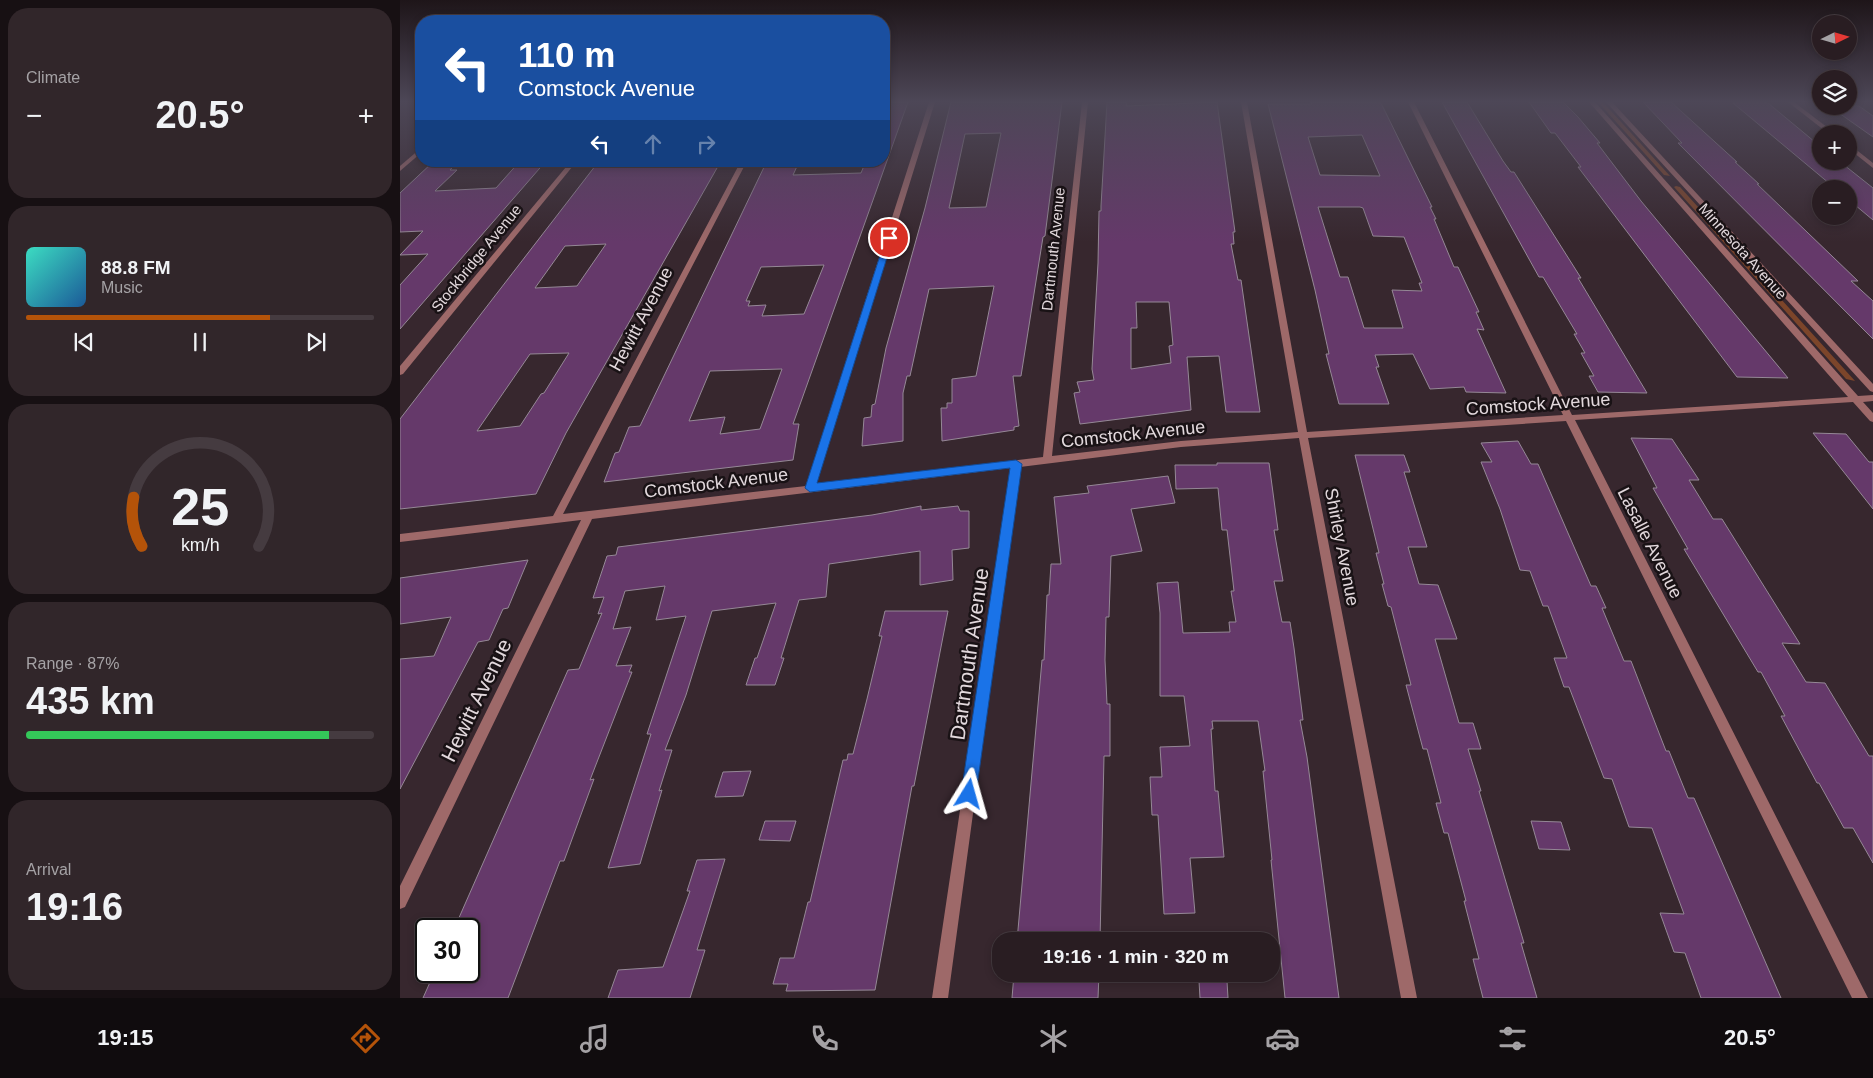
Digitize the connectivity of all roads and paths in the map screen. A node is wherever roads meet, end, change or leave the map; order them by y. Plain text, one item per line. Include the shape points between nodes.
1 (917, 149) edge
2 (1080, 149) edge
3 (1252, 149) edge
4 (1436, 149) edge
5 (1633, 149) edge
6 (1651, 149) edge
7 (1857, 153) edge
8 (415, 155) edge
9 (1873, 166) edge
10 (569, 167) edge
11 (741, 167) edge
12 (400, 169) edge
13 (1662, 181) junction
14 (1681, 181) junction
15 (400, 372) edge
16 (1873, 389) edge
17 (1873, 398) edge
18 (1855, 399) junction
19 (1568, 419) junction
20 (1873, 419) edge
21 (1303, 434) junction
22 (1047, 460) junction
23 (1016, 464) junction
24 (810, 488) junction
25 (589, 515) junction
26 (556, 519) junction
27 (400, 538) edge
28 (400, 902) edge
29 (940, 998) edge
30 (1409, 998) edge
31 (1860, 998) edge

1 - 24 street
2 - 22 street, Dartmouth Avenue
3 - 21 street, Shirley Avenue
4 - 19 street, Lasalle Avenue
5 - 13 street, Minnesota Avenue
6 - 14 street, Minnesota Avenue
7 - 9 street
8 - 12 street
10 - 15 street, Stockbridge Avenue
11 - 26 street, Hewitt Avenue
13 - 14 street
13 - 18 street, Minnesota Avenue
14 - 16 street, Minnesota Avenue
17 - 18 street, Comstock Avenue
18 - 19 street, Comstock Avenue
18 - 20 street, Minnesota Avenue
19 - 21 street, Comstock Avenue
19 - 31 street, Lasalle Avenue
21 - 22 street, Comstock Avenue
21 - 30 street, Shirley Avenue
22 - 23 street, Comstock Avenue
23 - 24 street, Comstock Avenue
23 - 29 street, Dartmouth Avenue
24 - 25 street, Comstock Avenue
25 - 26 street, Comstock Avenue
25 - 28 street, Hewitt Avenue
26 - 27 street, Comstock Avenue

